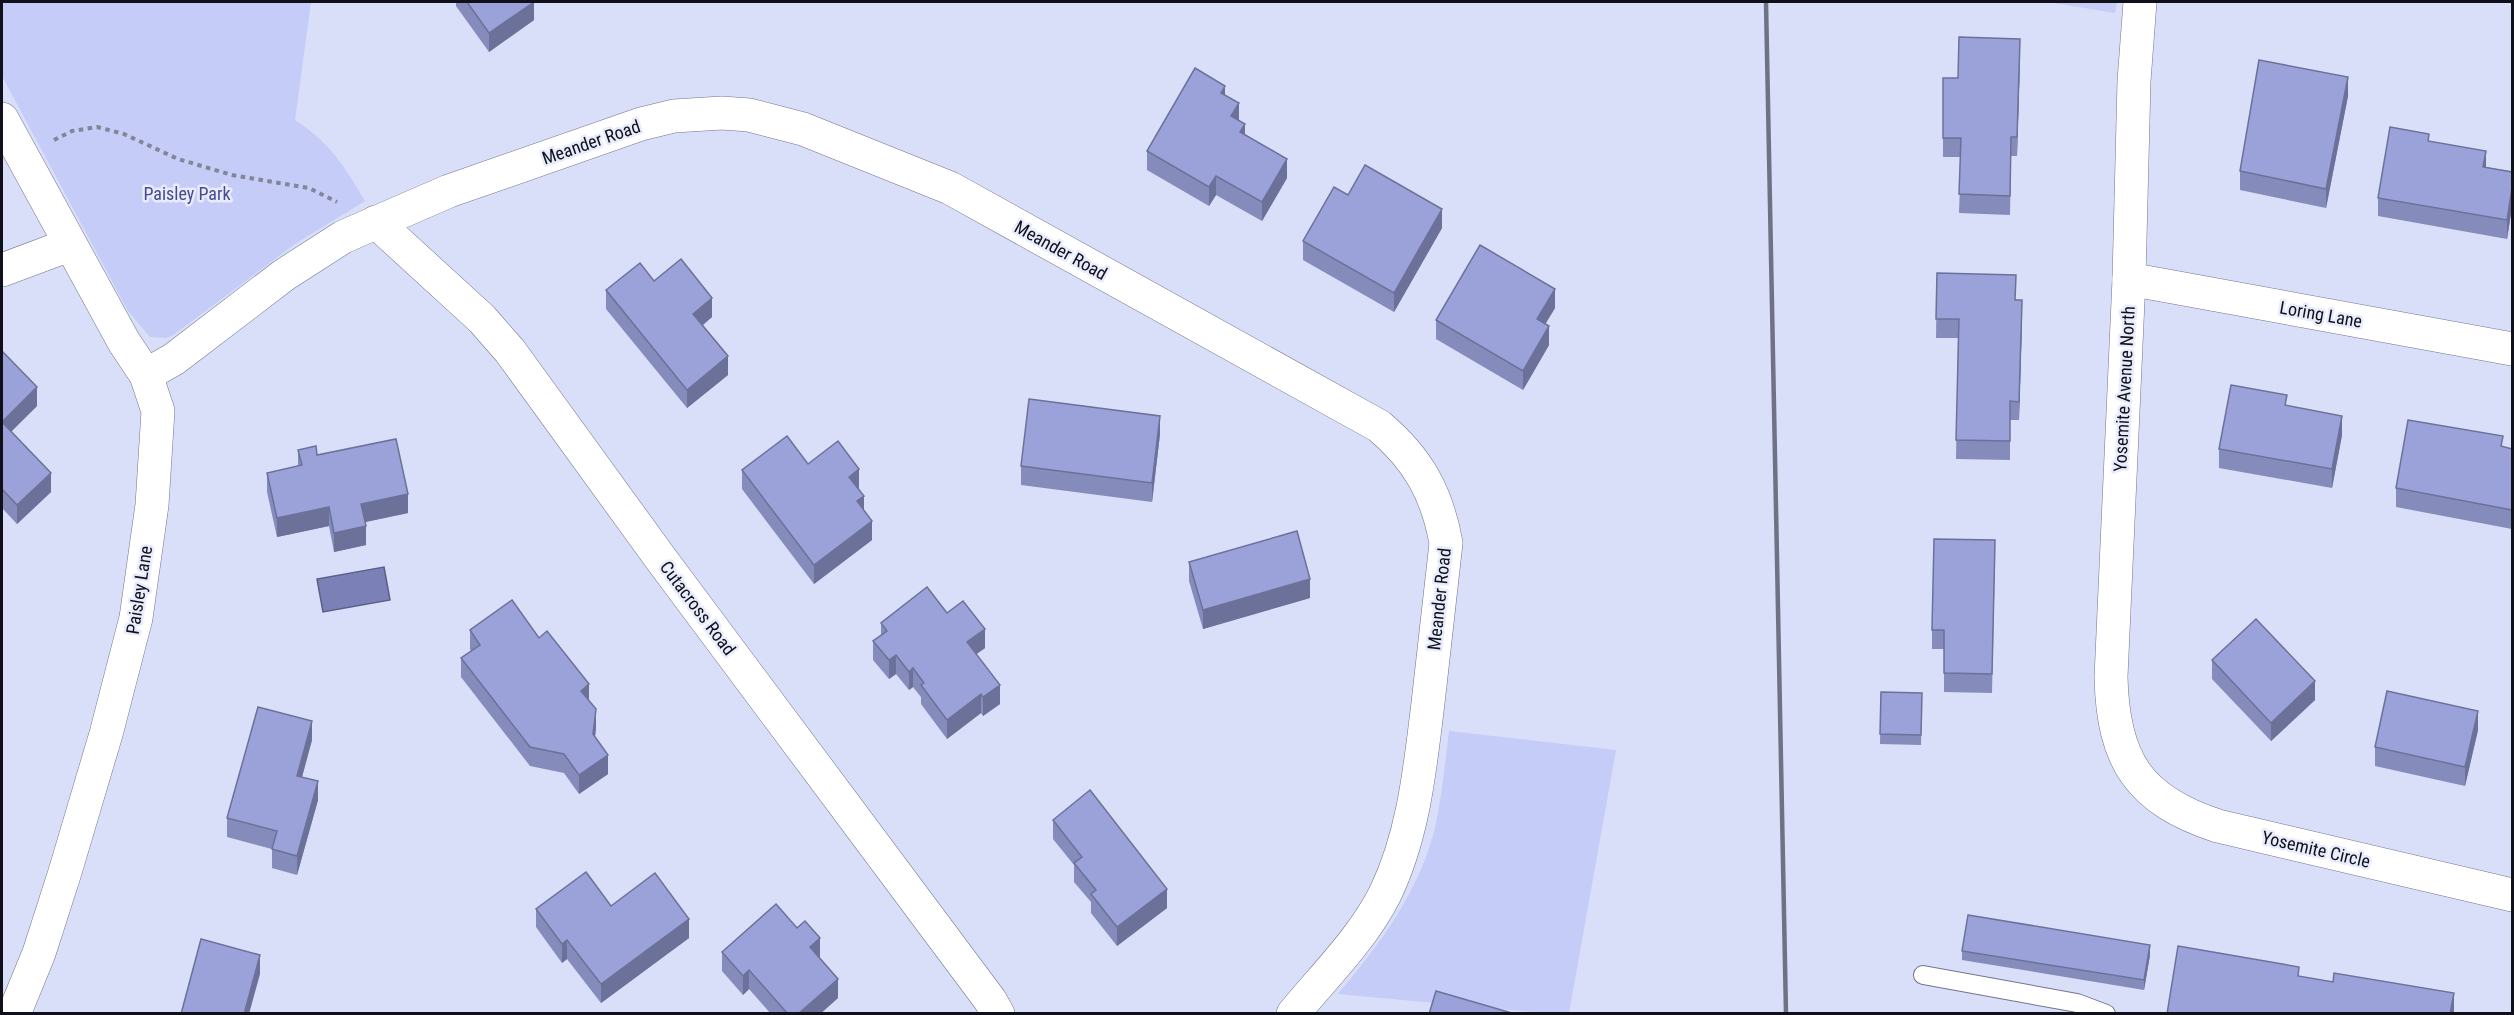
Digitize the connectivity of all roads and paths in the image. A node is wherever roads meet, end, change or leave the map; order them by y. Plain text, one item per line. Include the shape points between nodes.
1 (2140, 2) edge
2 (2, 119) edge
3 (22, 158) junction
4 (376, 222) junction
5 (69, 245) junction
6 (2, 270) edge
7 (2129, 279) junction
8 (2512, 350) edge
9 (146, 375) junction
10 (2134, 772) joint
11 (2512, 895) edge
12 (1923, 975) dead end
13 (14, 1014) edge
14 (998, 1014) edge
15 (1293, 1014) edge
16 (2106, 1014) edge

1 - 7 street, Yosemite Avenue North
2 - 3 street, Paisley Lane
3 - 4 path via 72,131 97,127 231,175 309,188
3 - 5 street, Paisley Lane
4 - 9 street, Meander Road via 317,252 174,359
4 - 14 street, Cutacross Road via 482,319 510,351
4 - 15 street, Meander Road via 449,191 641,124 702,113 749,115 803,129 950,188 1379,426 1403,446 1432,492 1446,543 1421,763 1407,835 1384,895 1369,921
5 - 6 street
5 - 9 street, Paisley Lane
7 - 8 street, Loring Lane
7 - 10 street, Yosemite Avenue North via 2111,677 2117,734
9 - 13 street, Paisley Lane via 158,411 157,440 136,618 65,872
10 - 11 street, Yosemite Circle via 2157,796 2193,818
12 - 16 lane via 2077,1003

